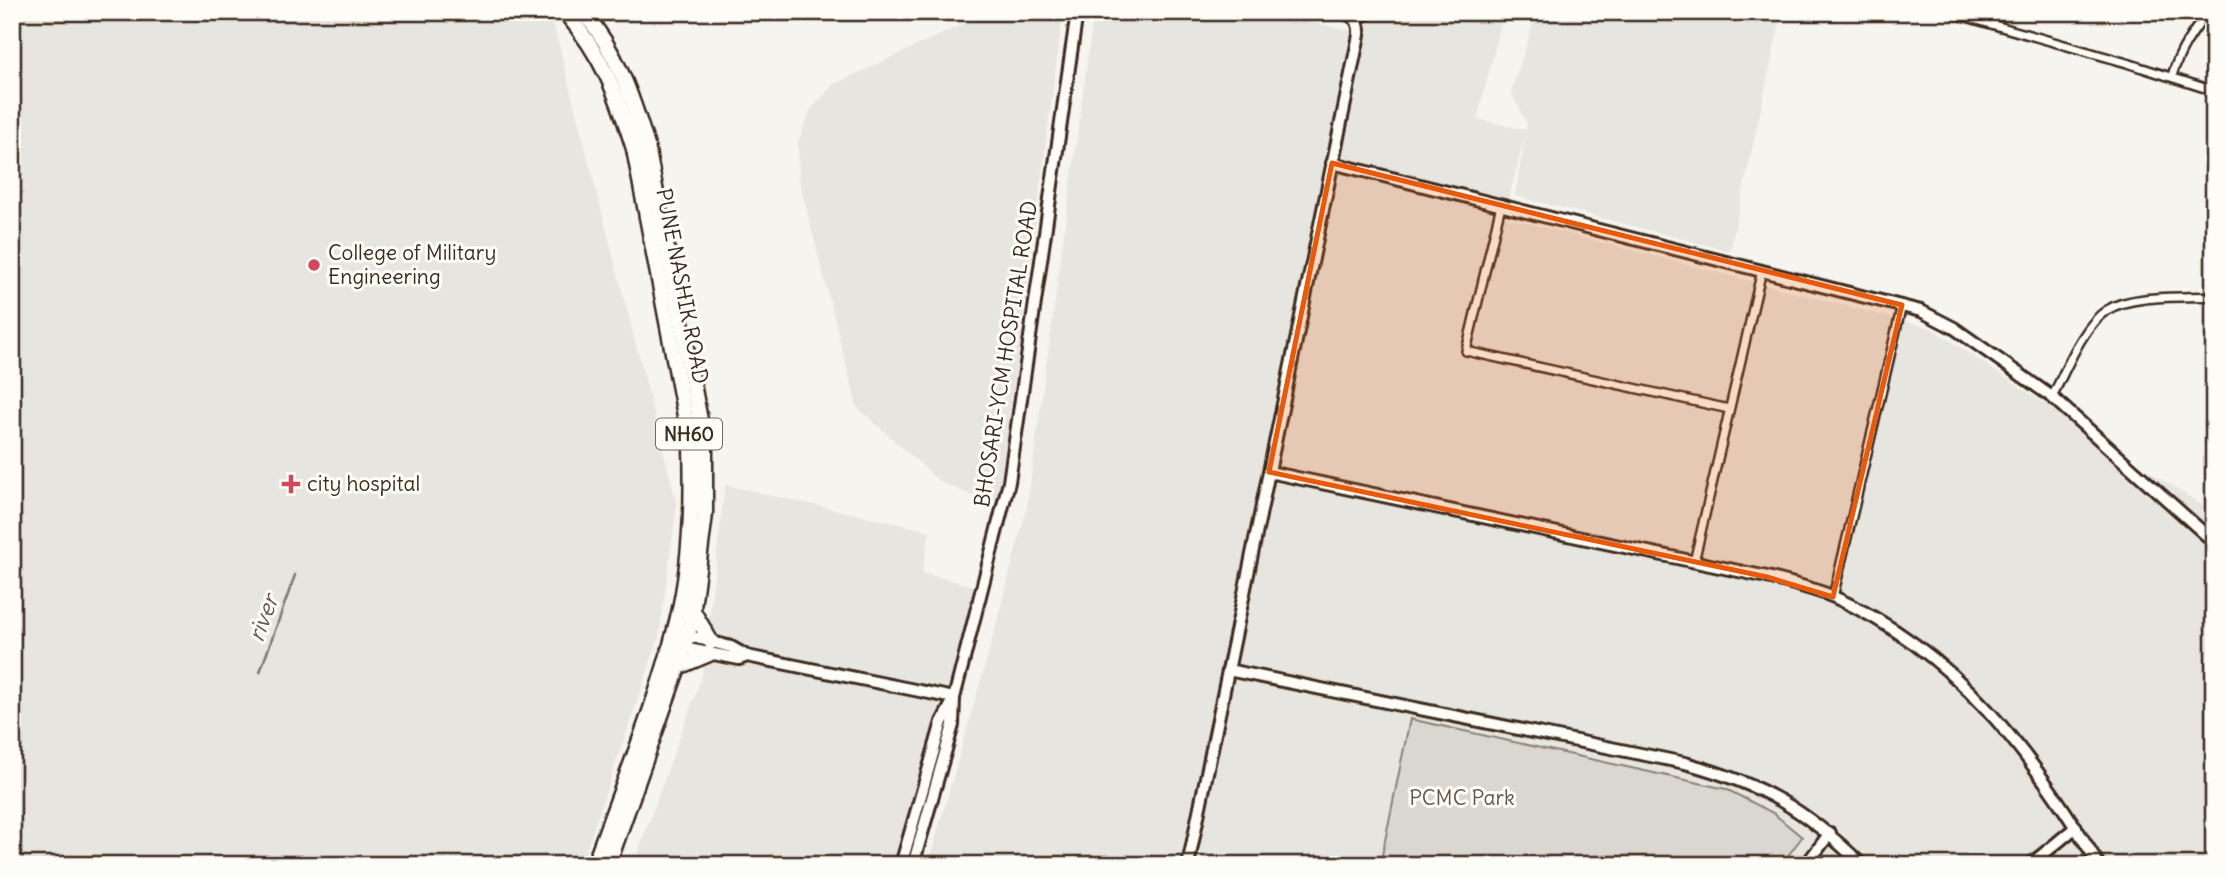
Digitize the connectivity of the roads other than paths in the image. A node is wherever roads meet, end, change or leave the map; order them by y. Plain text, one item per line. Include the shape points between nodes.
1 (565, 12) edge
2 (583, 12) edge
3 (1077, 12) edge
4 (1339, 12) edge
5 (1378, 12) edge
6 (1949, 12) edge
7 (2208, 12) edge
8 (1356, 19) junction
9 (2172, 76) junction
10 (2214, 91) edge
11 (1332, 163) junction
12 (1500, 205) junction
13 (1762, 270) junction
14 (2214, 296) edge
15 (1902, 305) junction
16 (2052, 397) junction
17 (1729, 409) junction
18 (1269, 472) junction
19 (2214, 542) edge
20 (1693, 562) junction
21 (1833, 597) junction
22 (693, 611) junction
23 (679, 640) junction
24 (710, 648) junction
25 (678, 667) junction
26 (1228, 670) junction
27 (954, 698) junction
28 (2076, 827) junction
29 (1830, 833) junction
30 (594, 865) edge
31 (608, 865) edge
32 (901, 865) edge
33 (913, 865) edge
34 (1188, 865) edge
35 (1806, 865) edge
36 (1862, 865) edge
37 (2030, 865) edge
38 (2099, 865) edge

1 - 23 highway, PUNE NASHIK ROAD / NH60 via 606,68 634,149 691,447 692,513
2 - 22 highway, PUNE NASHIK ROAD / NH60 via 618,62 647,146 705,446 705,514
3 - 27 street, BHOSARI-YCM HOSPITAL ROAD via 1009,482
4 - 8 street
5 - 8 street
6 - 9 street
7 - 9 street via 2178,56
8 - 11 street via 1359,34
9 - 10 street
11 - 12 street
11 - 18 street
12 - 13 street
12 - 17 street via 1466,351
13 - 15 street
13 - 17 street
14 - 16 street via 2134,300 2106,310 2086,333
15 - 16 street via 1954,328
15 - 21 street
16 - 19 street
17 - 20 street
18 - 20 street
18 - 26 street
20 - 21 street
21 - 28 street via 1920,647 1969,689 2011,734
22 - 23 highway, PUNE NASHIK ROAD / NH60
22 - 24 highway
23 - 24 street
23 - 25 highway, PUNE NASHIK ROAD / NH60
23 - 30 highway, PUNE NASHIK ROAD / NH60
24 - 25 highway
24 - 27 street via 739,659 747,656
25 - 31 highway, PUNE NASHIK ROAD / NH60
26 - 29 street via 1685,763 1758,787
26 - 34 street
27 - 32 street via 942,722
27 - 33 street via 953,725
28 - 37 street
28 - 38 street
29 - 35 street
29 - 36 street

